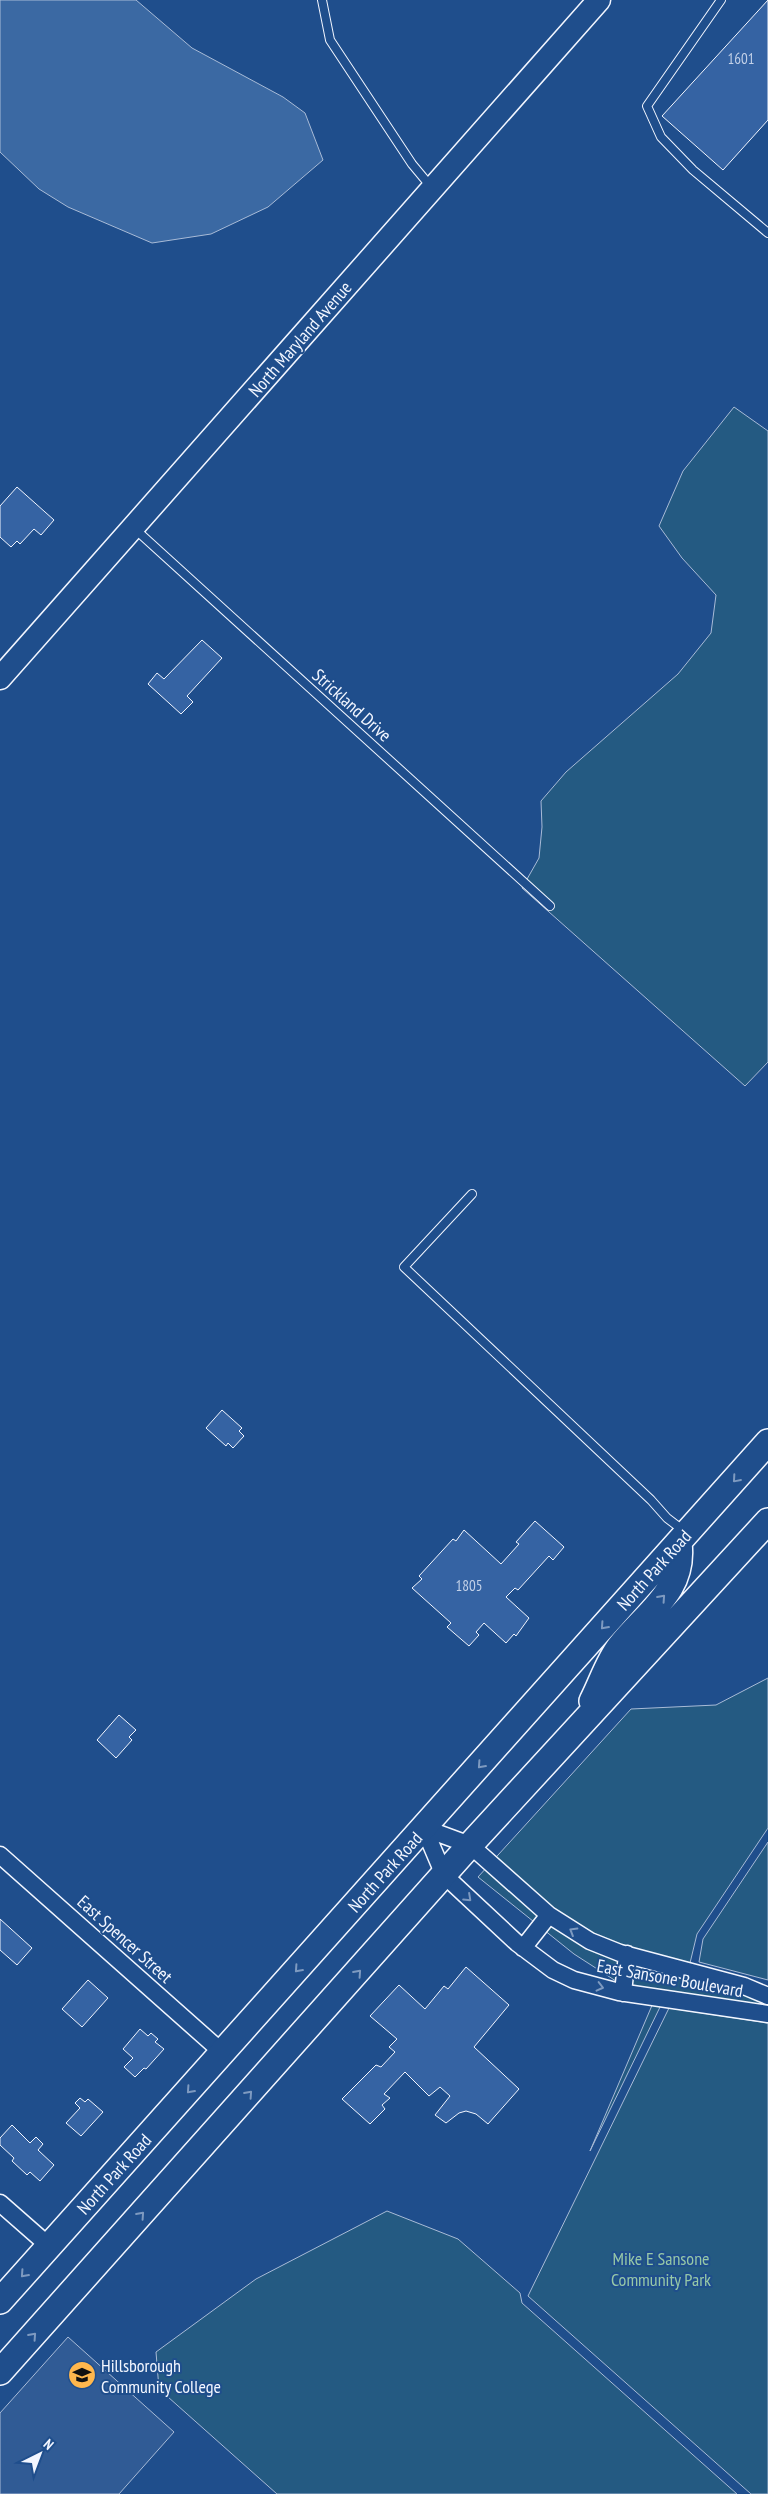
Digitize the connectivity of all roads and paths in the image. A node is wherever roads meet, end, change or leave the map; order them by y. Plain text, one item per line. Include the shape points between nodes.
1 (316, 0) edge
2 (599, 0) edge
3 (721, 0) edge
4 (322, 4) edge
5 (432, 188) junction
6 (768, 233) edge
7 (133, 527) junction
8 (0, 678) edge
9 (550, 906) dead end
10 (472, 1194) dead end
11 (768, 1442) edge
12 (768, 1521) edge
13 (683, 1538) junction
14 (580, 1726) junction
15 (424, 1828) junction
16 (470, 1845) junction
17 (0, 1855) edge
18 (444, 1876) junction
19 (550, 1916) junction
20 (523, 1948) junction
21 (627, 1954) junction
22 (623, 1992) junction
23 (768, 1996) edge
24 (768, 2014) edge
25 (222, 2053) junction
26 (0, 2203) edge
27 (49, 2246) junction
28 (0, 2301) edge
29 (0, 2372) edge

1 - 4 lane
2 - 5 street, North Maryland Avenue
3 - 6 lane via 647,106 660,137 700,176
4 - 5 lane via 330,40 412,164
5 - 7 street, North Maryland Avenue
7 - 8 street, North Maryland Avenue
7 - 9 lane, Strickland Drive
10 - 13 lane via 404,1267 651,1500
11 -> 13 main road, North Park Road
12 - 14 main road
14 -> 13 main road via 619,1647 671,1589 681,1560
13 -> 15 main road, North Park Road
14 - 16 main road
15 - 16 street, East Sansone Boulevard
15 - 18 street, East Sansone Boulevard
15 -> 25 main road, North Park Road
16 - 18 main road
16 - 19 street, East Sansone Boulevard
17 - 25 street, East Spencer Street
18 -> 20 street, East Sansone Boulevard
29 -> 18 main road
19 - 20 street
21 -> 19 street, East Sansone Boulevard via 590,1941
20 -> 22 street, East Sansone Boulevard via 553,1970 574,1980
21 - 22 street
21 - 23 street, East Sansone Boulevard via 744,1986
22 - 24 street, East Sansone Boulevard
25 -> 27 main road, North Park Road
26 - 27 street
27 -> 28 main road, North Park Road

